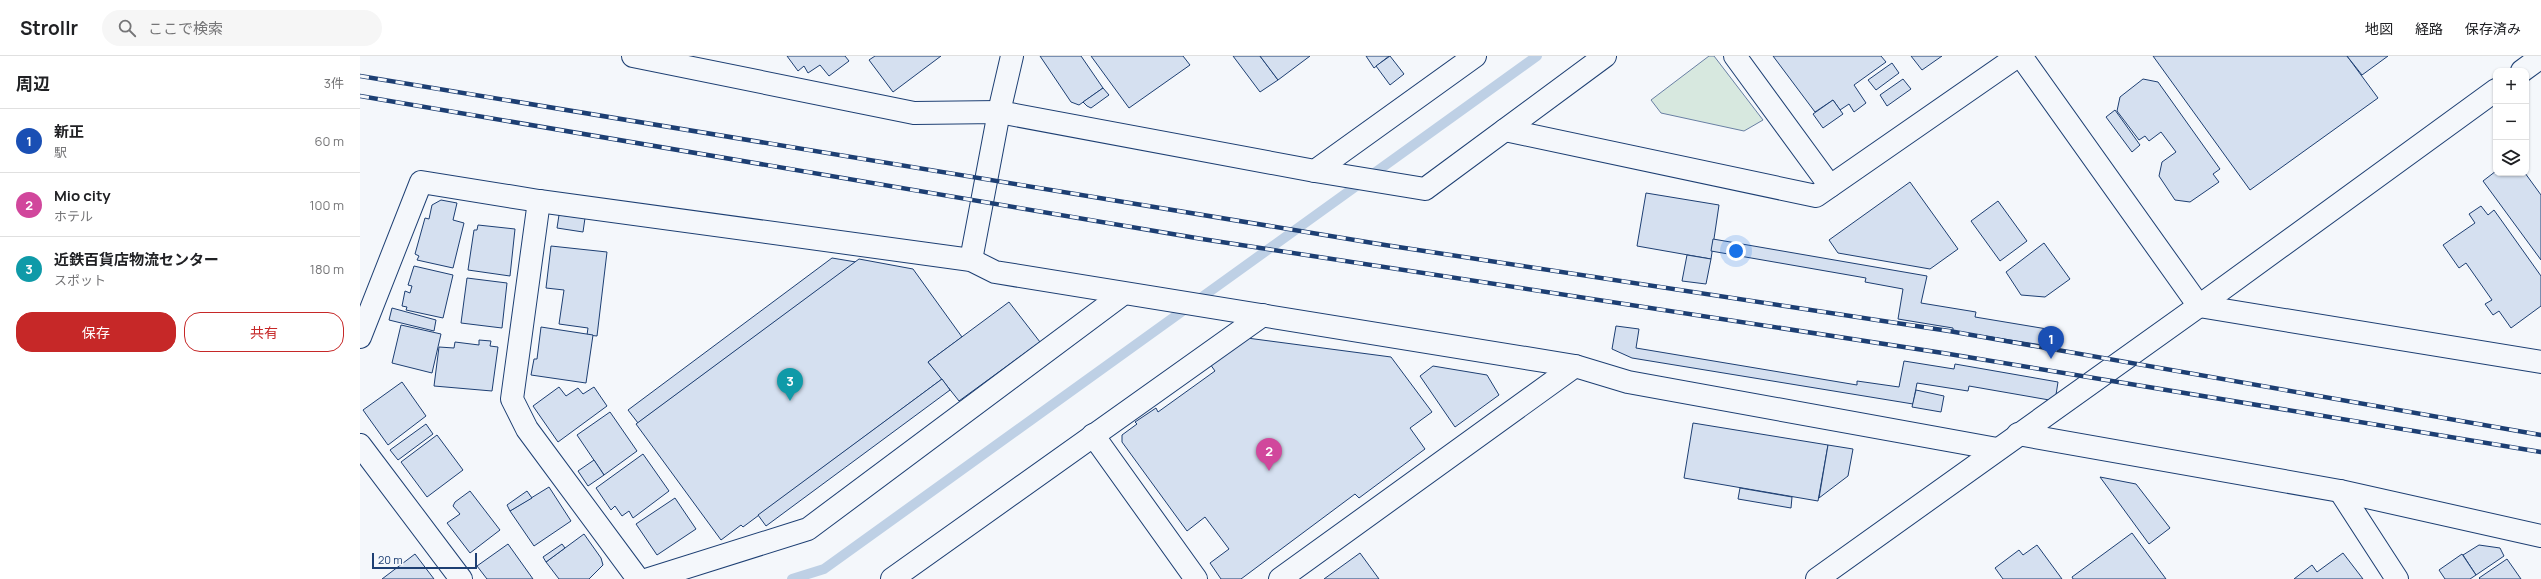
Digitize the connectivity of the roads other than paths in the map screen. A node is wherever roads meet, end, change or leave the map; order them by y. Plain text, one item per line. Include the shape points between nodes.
1 (633, 56) edge
2 (1012, 56) edge
3 (1475, 56) edge
4 (1605, 56) edge
5 (1735, 56) edge
6 (2018, 56) edge
7 (2022, 56) edge
8 (2541, 57) edge
9 (2526, 68) edge
10 (2493, 92) edge
11 (999, 112) junction
12 (1505, 130) junction
13 (1319, 172) junction
14 (1830, 186) junction
15 (539, 201) junction
16 (971, 260) junction
17 (1128, 295) junction
18 (2199, 306) junction
19 (1264, 314) junction
20 (360, 337) edge
21 (2541, 362) edge
22 (1575, 366) junction
23 (2018, 434) junction
24 (1093, 435) junction
25 (360, 446) edge
26 (1997, 449) junction
27 (2340, 491) junction
28 (2541, 536) edge
29 (460, 579) edge
30 (638, 579) edge
31 (649, 579) edge
32 (892, 579) edge
33 (1196, 579) edge
34 (1280, 579) edge
35 (1817, 579) edge
36 (2397, 579) edge

1 - 11 street via 914,113
2 - 11 street
3 - 13 street
4 - 12 street
5 - 14 street
6 - 14 street
7 - 18 street
8 - 9 street
10 - 18 street
11 - 13 street
11 - 16 street
12 - 13 street via 1425,189
12 - 14 street via 1816,196
15 - 16 street
15 - 20 street via 420,182
15 - 30 street via 512,399 527,429
16 - 17 street via 995,272
17 - 19 street
17 - 31 street via 808,529
18 - 21 street
18 - 23 street
19 - 22 street
19 - 24 street
22 - 26 street via 1628,382
22 - 34 street
23 - 26 street
23 - 27 street
24 - 32 street
24 - 33 street
25 - 29 street
26 - 35 street
27 - 28 street
27 - 36 street

